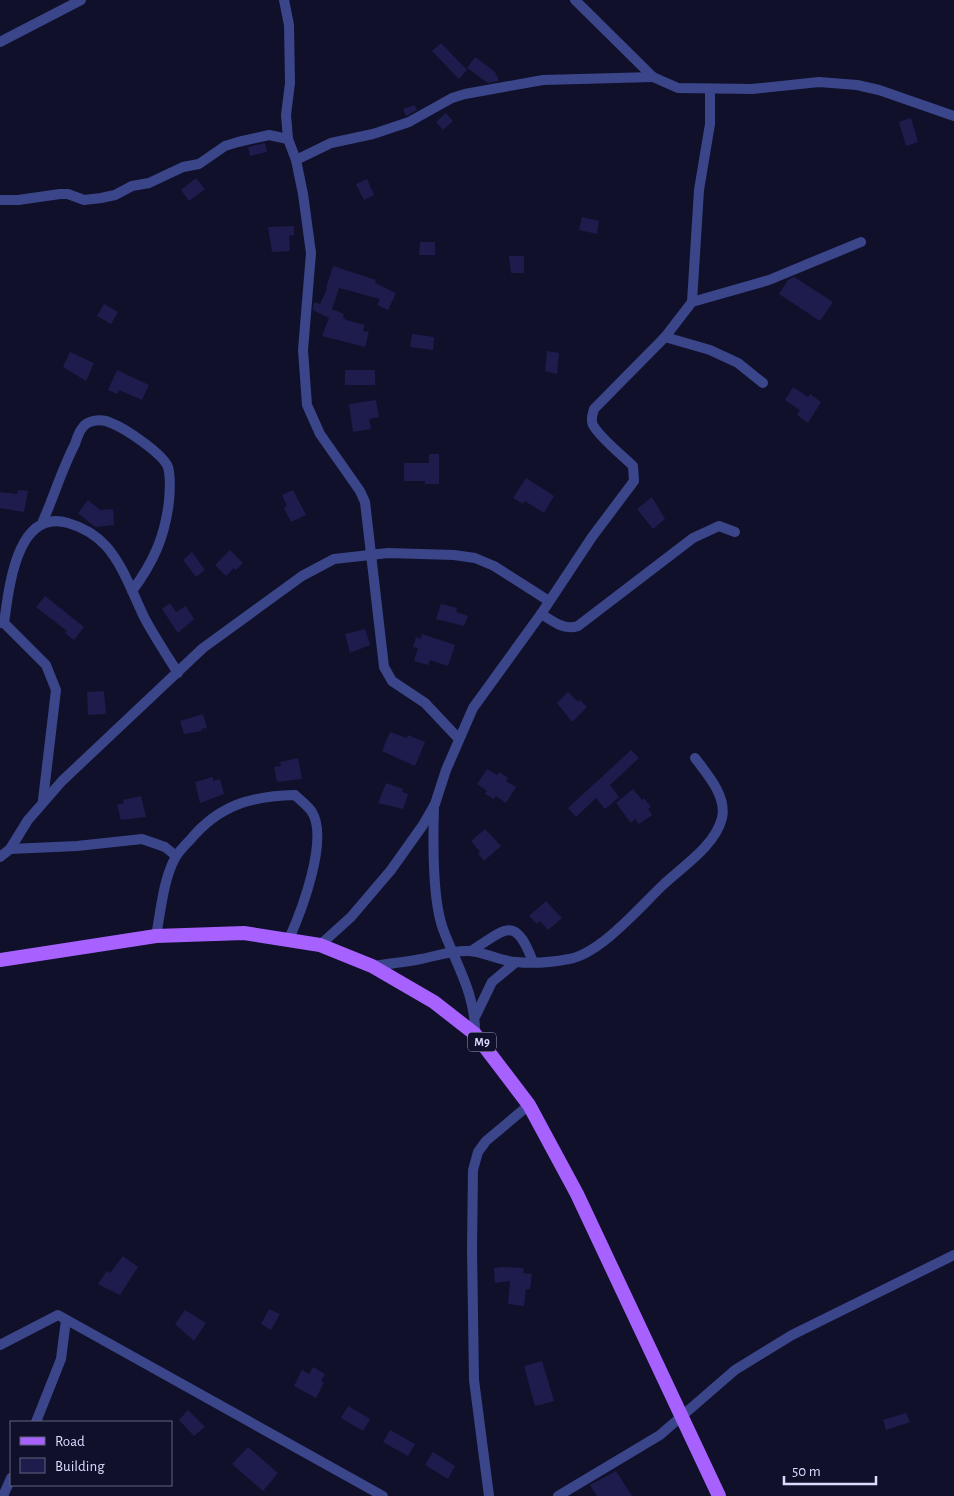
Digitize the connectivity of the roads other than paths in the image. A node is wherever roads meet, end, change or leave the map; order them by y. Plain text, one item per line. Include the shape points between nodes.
1 (81, 0) edge
2 (284, 0) edge
3 (575, 0) edge
4 (0, 42) edge
5 (653, 78) junction
6 (710, 90) junction
7 (954, 116) edge
8 (288, 139) junction
9 (296, 160) junction
10 (0, 200) edge
11 (861, 242) dead end
12 (692, 302) junction
13 (665, 337) junction
14 (763, 383) dead end
15 (43, 522) junction
16 (735, 532) dead end
17 (370, 556) junction
18 (132, 591) junction
19 (550, 601) junction
20 (540, 614) junction
21 (2, 623) edge
22 (178, 673) junction
23 (458, 738) junction
24 (695, 758) dead end
25 (43, 800) junction
26 (434, 804) junction
27 (10, 849) junction
28 (176, 856) junction
29 (0, 857) edge
30 (156, 936) junction
31 (289, 939) junction
32 (320, 945) junction
33 (454, 951) junction
34 (471, 951) junction
35 (0, 960) edge
36 (516, 962) junction
37 (533, 962) junction
38 (372, 966) junction
39 (476, 1015) junction
40 (475, 1034) junction
41 (529, 1105) junction
42 (954, 1255) edge
43 (66, 1320) junction
44 (0, 1345) edge
45 (682, 1418) junction
46 (36, 1421) edge
47 (10, 1480) edge
48 (3, 1496) edge
49 (383, 1496) edge
50 (490, 1496) edge
51 (558, 1496) edge
52 (719, 1496) edge

1 - 4 street
2 - 8 street via 289,25
3 - 5 street
5 - 6 street via 678,88
5 - 9 street via 543,80 476,92 452,98 409,122 331,143
6 - 7 street via 819,82 857,85
6 - 12 street via 710,124 699,190
8 - 9 street
8 - 10 street via 269,135 225,146 198,164 183,167 149,184 132,186 101,198 84,200 60,194
9 - 17 street via 311,253 303,366 307,405 320,434 365,502
11 - 12 street via 768,280
12 - 13 street
13 - 14 street via 710,350 738,363
13 - 19 street via 594,409 593,424 633,466 636,474 634,482 592,537
15 - 18 street via 60,520 92,534 107,547
15 - 18 street via 67,459 88,422 110,422 156,454 167,466 170,478 167,517 155,557
15 - 21 street via 26,536 10,578
16 - 20 street via 719,526 693,538 578,626 570,629
17 - 19 street via 388,553 475,558 494,566
17 - 22 street via 334,559 302,576 203,648
17 - 23 street via 384,667 392,681 425,703
18 - 22 street via 152,632
19 - 20 street
20 - 23 street via 490,682
21 - 25 street via 46,665 56,690
22 - 25 street
23 - 26 street
24 - 37 street via 722,801 723,816 718,830 652,899 586,953 571,959
25 - 27 street
26 - 32 street via 391,870 351,917
26 - 33 street via 438,901 443,928
27 - 28 street via 142,839 165,847
27 - 29 street
28 - 30 street via 168,876
28 - 31 street via 216,813 246,801 295,796 312,812 316,853 305,900
30 - 31 main road, M9 via 219,932
30 - 35 main road, M9
31 - 32 main road, M9
32 - 38 main road, M9
33 - 34 street
33 - 38 street
33 - 39 street
34 - 36 street
34 - 37 street via 495,934 516,931 522,936
36 - 37 street
36 - 39 street via 492,982
38 - 40 main road, M9 via 410,986
39 - 40 street
40 - 41 main road, M9
41 - 45 main road, M9 via 577,1194
41 - 50 street via 486,1141 478,1152 473,1170 474,1380
42 - 45 street via 792,1335 735,1370
43 - 44 street via 58,1315
43 - 46 street via 60,1359
43 - 49 street
45 - 51 street via 638,1450
45 - 52 main road, M9
47 - 48 street

